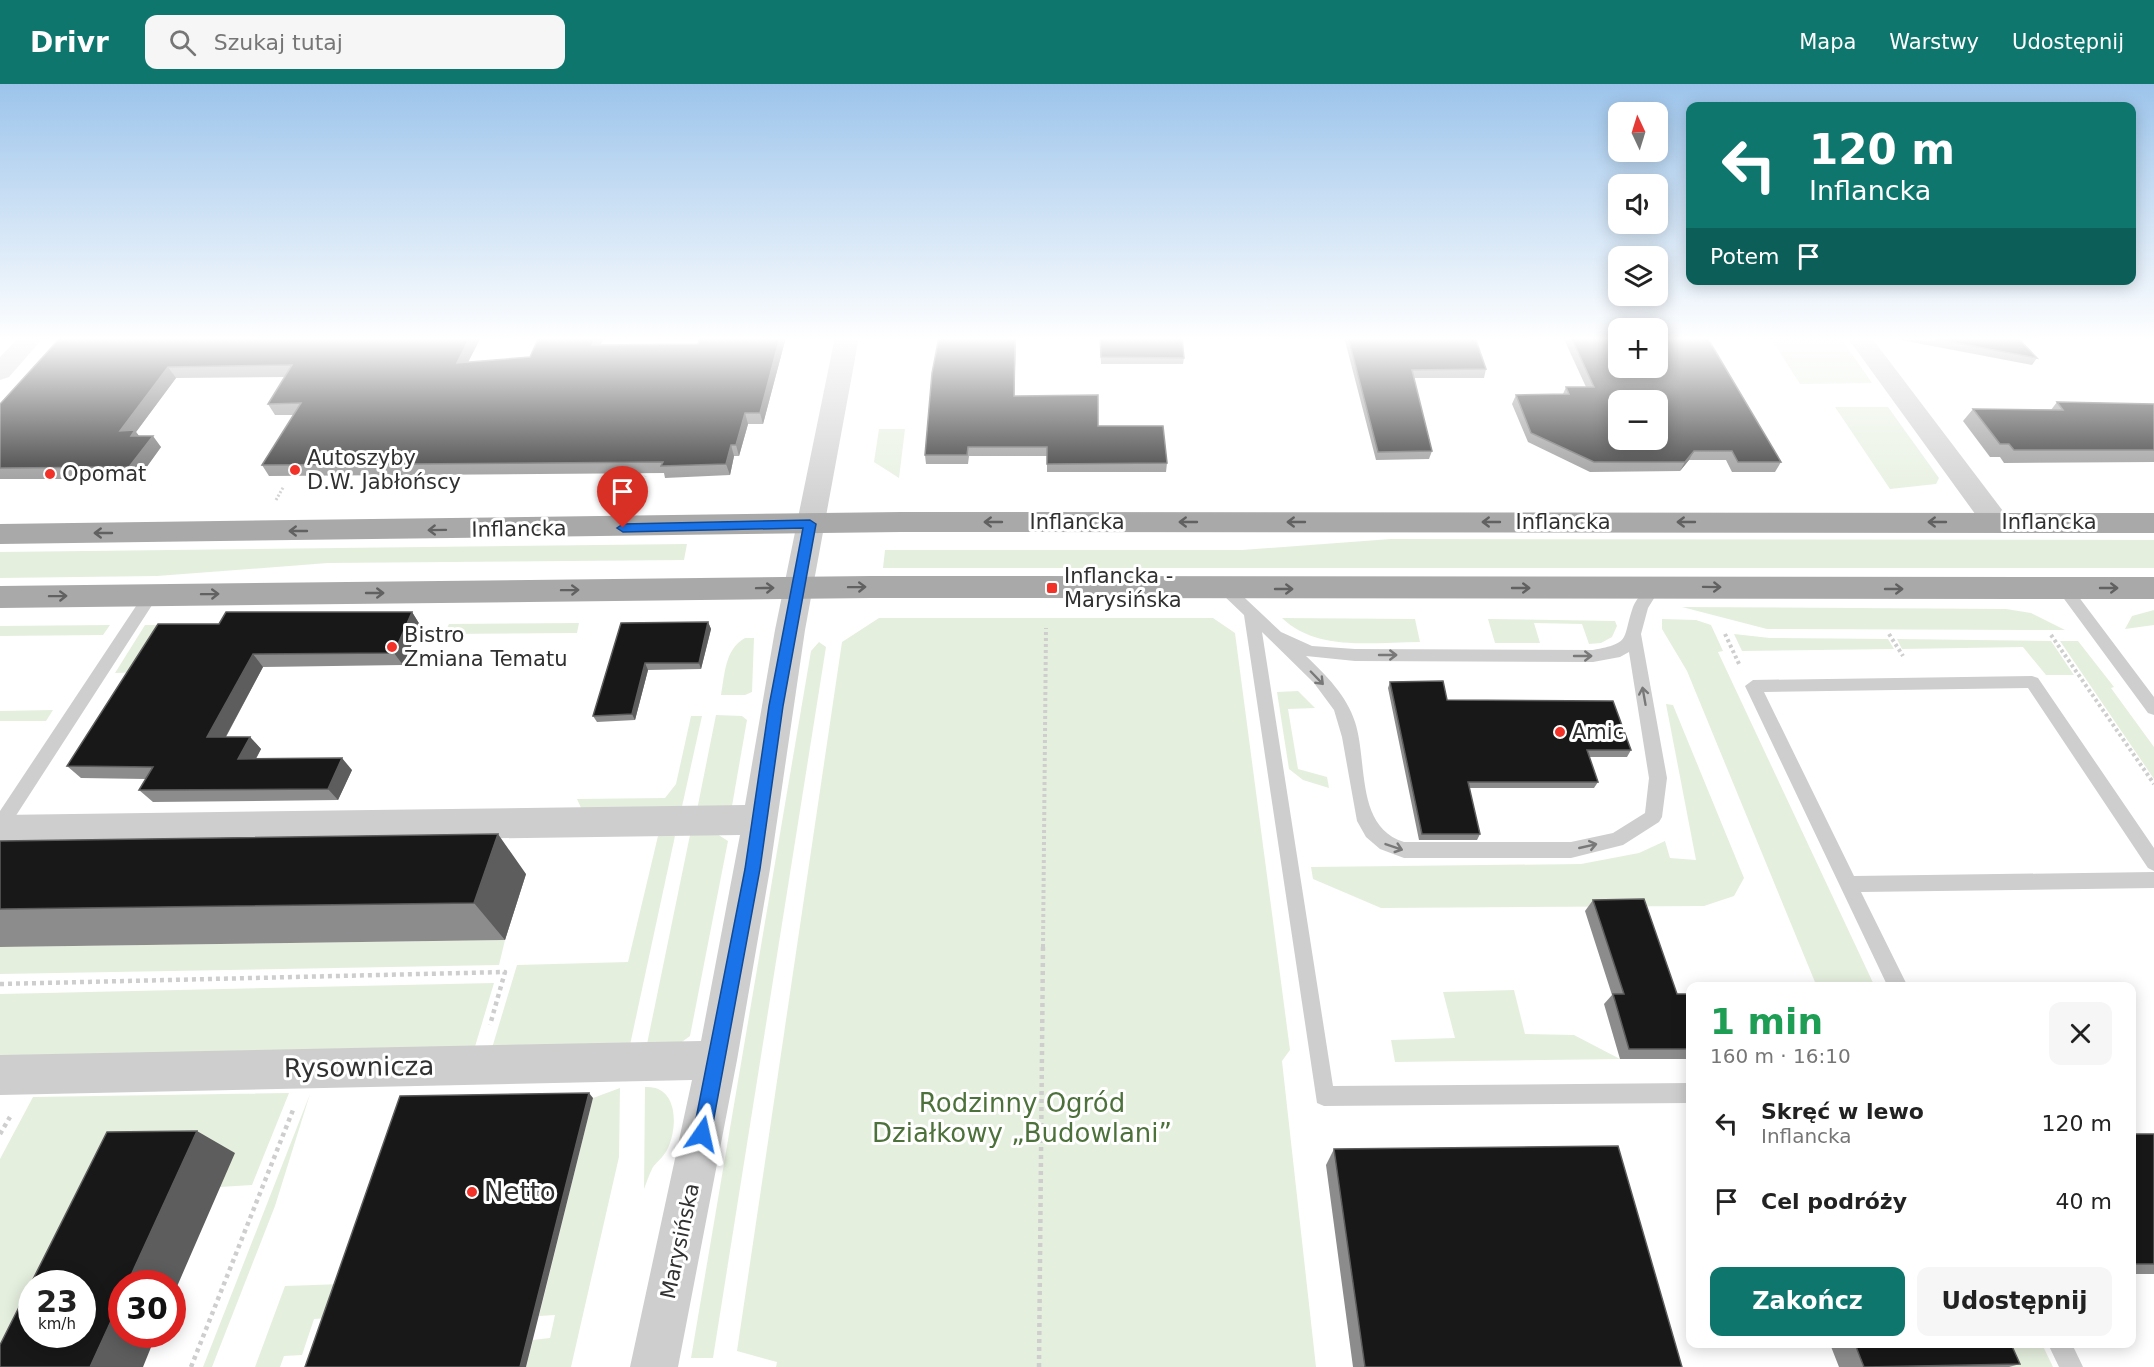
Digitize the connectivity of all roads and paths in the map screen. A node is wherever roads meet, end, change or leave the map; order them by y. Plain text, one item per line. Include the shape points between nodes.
1 (836, 397) edge
2 (1903, 397) edge
3 (645, 476) edge
4 (284, 486) dead end
5 (276, 500) dead end
6 (607, 500) dead end
7 (1996, 522) junction
8 (2154, 523) edge
9 (810, 524) junction
10 (0, 534) edge
11 (1654, 587) junction
12 (798, 588) junction
13 (2064, 588) junction
14 (2154, 588) edge
15 (1226, 590) junction
16 (151, 595) junction
17 (0, 597) edge
18 (1252, 615) junction
19 (1046, 628) dead end
20 (1725, 634) dead end
21 (1634, 635) junction
22 (2051, 635) dead end
23 (1276, 636) junction
24 (1733, 651) dead end
25 (2154, 709) edge
26 (2154, 784) edge
27 (759, 820) junction
28 (0, 828) edge
29 (2154, 863) edge
30 (2154, 880) edge
31 (1848, 884) junction
32 (1896, 982) edge
33 (0, 984) edge
34 (717, 1060) junction
35 (479, 1065) junction
36 (310, 1068) junction
37 (0, 1074) edge
38 (1686, 1093) edge
39 (2062, 1348) edge
40 (191, 1367) edge
41 (654, 1367) edge
42 (1039, 1367) edge
43 (2071, 1367) edge

1 - 9 street, Marysińska
2 - 7 street
3 - 6 path via 642,483 612,484
4 - 5 path
7 - 8 main road, Inflancka
7 -> 9 main road, Inflancka
9 -> 10 main road, Inflancka
9 - 12 street, Marysińska
11 -> 13 main road
15 -> 11 main road
11 - 21 lane via 1641,607
12 -> 15 main road
16 -> 12 main road
12 - 27 street, Marysińska
13 -> 14 main road
13 - 25 lane
15 - 18 lane
17 -> 16 main road
16 - 28 lane
18 - 23 lane
18 - 38 lane via 1324,1096
19 - 42 path
20 - 24 path
23 -> 21 lane via 1303,650 1329,654 1593,656 1620,651
23 -> 21 lane via 1342,709 1365,817 1371,831 1385,844 1404,850 1571,850 1617,840 1653,817 1658,778
22 - 26 path
27 - 28 street
27 - 34 street, Marysińska
29 - 31 lane via 2032,682 1753,686
30 - 31 lane
31 - 32 lane
33 - 35 path via 505,972
34 - 35 street, Rysownicza
34 - 41 street, Marysińska
35 - 36 street, Rysownicza
36 - 37 street, Rysownicza
36 - 40 path
39 - 43 lane

